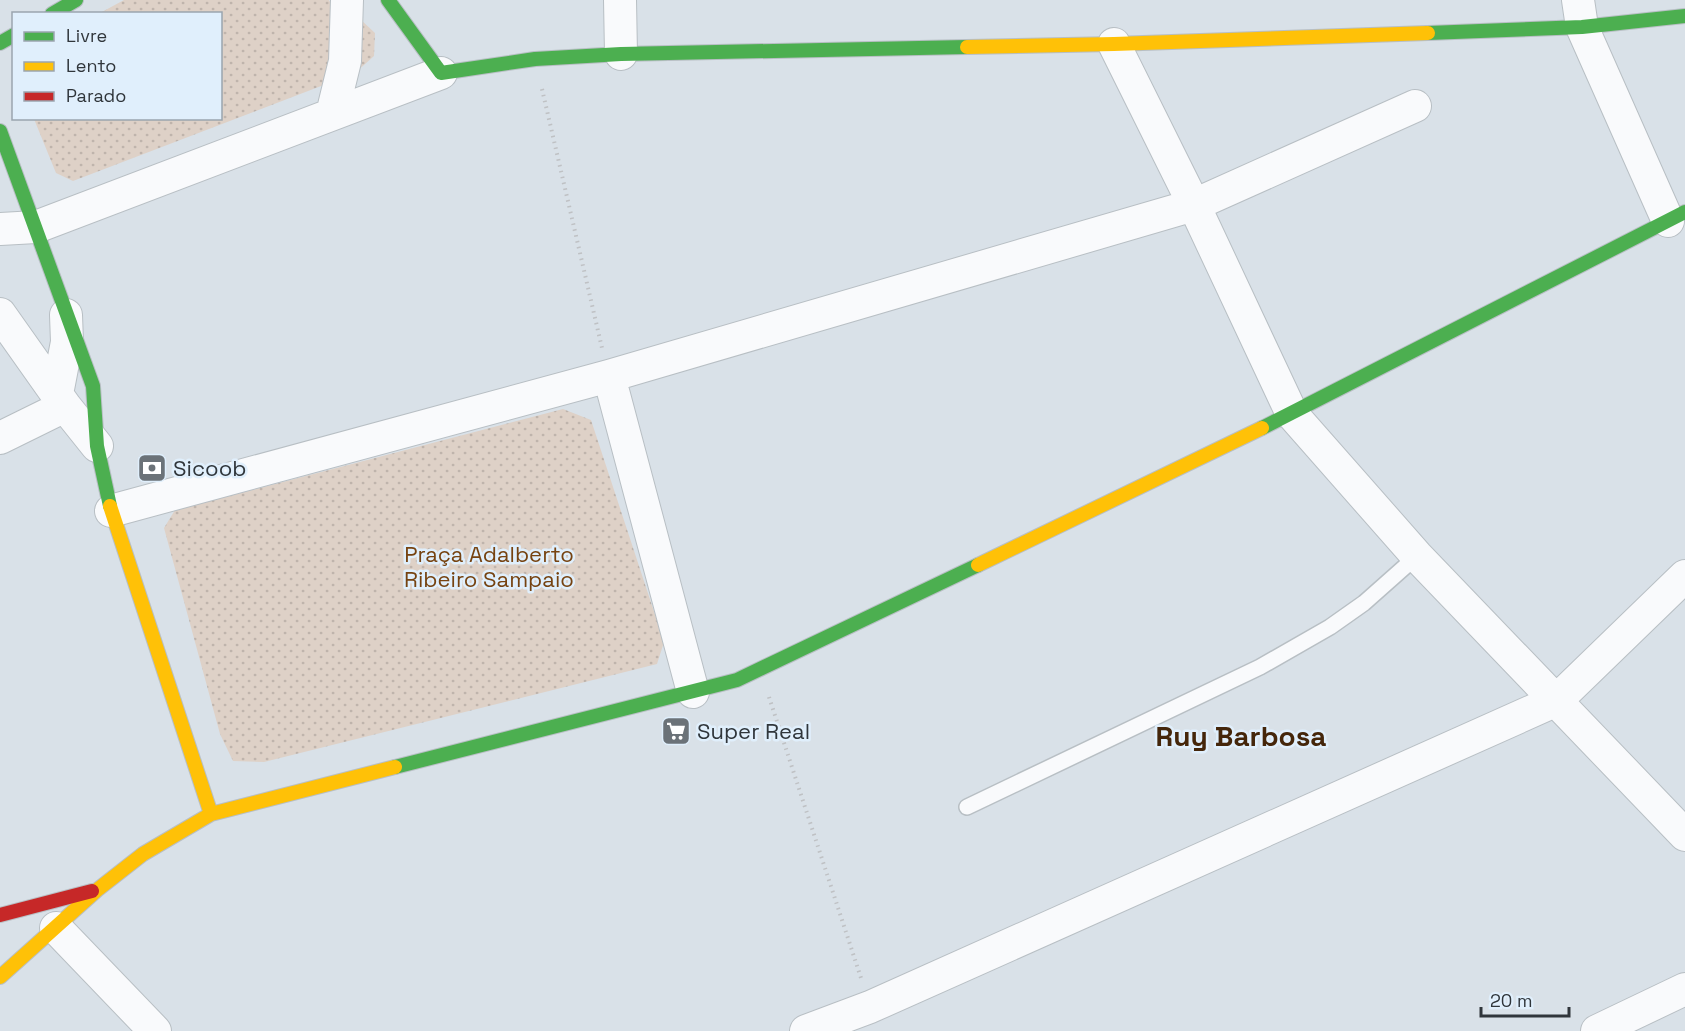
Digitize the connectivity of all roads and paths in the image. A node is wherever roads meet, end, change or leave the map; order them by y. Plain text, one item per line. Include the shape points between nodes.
1 (76, 0) edge
2 (347, 0) edge
3 (388, 0) edge
4 (620, 0) edge
5 (55, 12) edge
6 (1580, 14) edge
7 (1685, 16) edge
8 (1114, 44) junction
9 (621, 54) junction
10 (535, 59) junction
11 (441, 73) junction
12 (1415, 106) dead end
13 (332, 114) junction
14 (0, 130) edge
15 (1194, 205) junction
16 (1676, 217) edge
17 (36, 227) junction
18 (0, 229) edge
19 (65, 308) junction
20 (0, 314) edge
21 (609, 376) junction
22 (61, 400) junction
23 (1292, 414) junction
24 (2, 431) edge
25 (97, 446) junction
26 (111, 511) junction
27 (1417, 556) junction
28 (1685, 576) edge
29 (761, 670) junction
30 (693, 692) junction
31 (1557, 700) junction
32 (968, 807) dead end
33 (211, 814) junction
34 (1685, 835) edge
35 (97, 890) junction
36 (0, 915) edge
37 (56, 928) junction
38 (0, 977) edge
39 (1685, 988) edge
40 (870, 1007) junction
41 (1642, 1022) edge
42 (155, 1031) edge
43 (806, 1031) edge
44 (1597, 1031) edge

1 - 5 main road
2 - 13 street via 345,61
3 - 11 main road
4 - 9 street
6 - 7 main road
6 - 8 main road
6 - 16 street
8 - 9 main road
8 - 15 street
9 - 10 main road
10 - 11 main road
10 - 21 path
11 - 13 street
12 - 15 street
13 - 17 street
14 - 17 main road
15 - 21 street
15 - 23 street
16 - 23 main road
17 - 18 street
17 - 19 main road
19 - 22 street via 67,342
19 - 25 main road via 93,386
20 - 22 street
21 - 26 street
21 - 30 street
22 - 24 street
22 - 25 street
23 - 27 street
23 - 29 main road
25 - 26 main road
26 - 33 main road
27 - 31 street
27 - 32 lane via 1364,603 1260,667
28 - 31 street
29 - 30 main road
29 - 40 path
30 - 33 main road
31 - 34 street
31 - 40 street
33 - 35 main road via 143,854
35 - 36 main road
35 - 37 main road
37 - 38 main road
37 - 42 street
39 - 41 street
40 - 43 street
41 - 44 street

